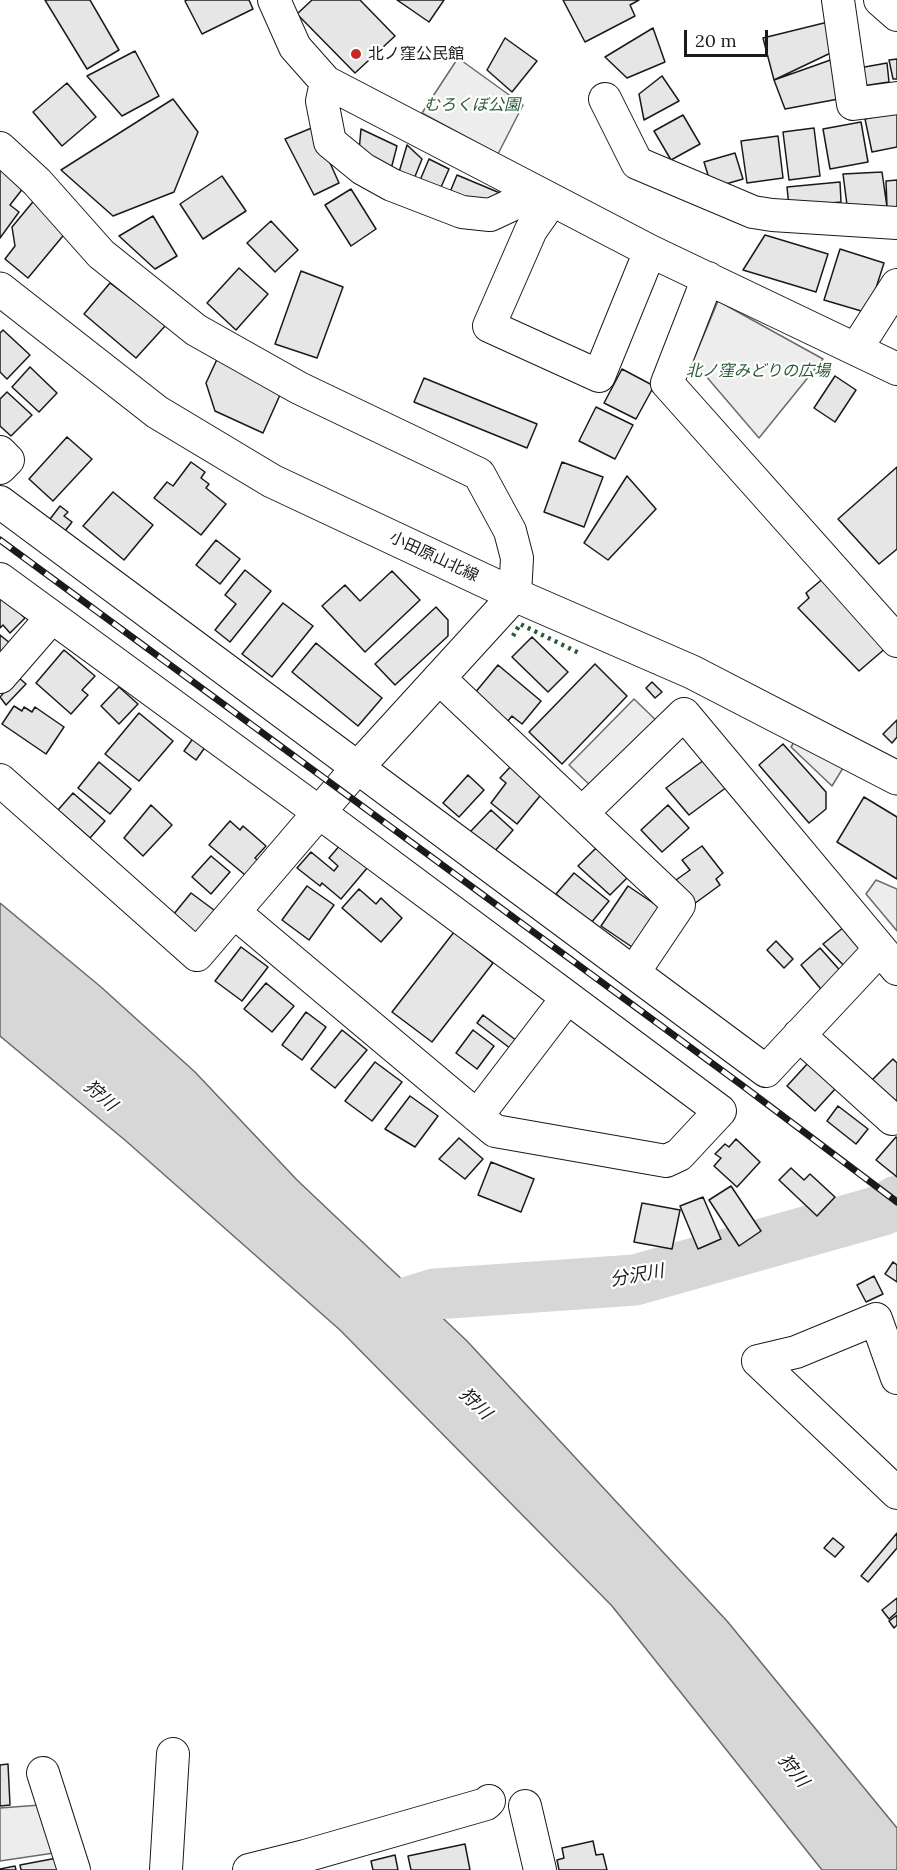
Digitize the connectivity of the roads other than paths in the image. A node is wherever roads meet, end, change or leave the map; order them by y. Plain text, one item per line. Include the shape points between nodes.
1 (274, 0) edge
2 (838, 0) edge
3 (880, 0) edge
4 (897, 15) edge
5 (326, 82) junction
6 (897, 98) edge
7 (605, 99) dead end
8 (0, 148) edge
9 (544, 196) junction
10 (897, 223) edge
11 (650, 251) junction
12 (708, 278) junction
13 (897, 285) edge
14 (0, 288) edge
15 (856, 349) junction
16 (897, 369) edge
17 (0, 452) edge
18 (0, 468) edge
19 (0, 502) edge
20 (0, 579) edge
21 (515, 595) junction
22 (52, 617) junction
23 (897, 642) edge
24 (0, 677) edge
25 (439, 678) junction
26 (358, 767) junction
27 (897, 778) edge
28 (0, 780) edge
29 (320, 813) junction
30 (582, 813) junction
31 (234, 912) junction
32 (889, 959) edge
33 (634, 972) junction
34 (567, 998) junction
35 (799, 1035) junction
36 (477, 1116) junction
37 (892, 1119) dead end
38 (897, 1378) edge
39 (897, 1493) edge
40 (173, 1754) dead end
41 (43, 1773) dead end
42 (489, 1801) dead end
43 (525, 1806) dead end
44 (307, 1863) edge
45 (75, 1870) edge
46 (166, 1870) edge
47 (249, 1870) edge
48 (540, 1870) edge

1 - 5 street via 295,47
2 - 6 street via 853,104
3 - 4 street
5 - 9 street
5 - 9 street via 322,101 330,142 363,169 392,185 462,212 490,216
7 - 10 street via 637,163 753,212
8 - 21 street via 37,182 101,254 196,330 299,388 479,474 510,531 517,558
9 - 11 street
9 - 11 street via 489,326 599,376
11 - 12 street
12 - 15 street
12 - 23 street via 667,383
13 - 15 street
14 - 21 main road, 小田原山北線 via 157,412 272,481
15 - 16 street
17 - 18 street via 8,460
19 - 26 street
20 - 22 street
21 - 25 street
21 - 27 main road, 小田原山北線 via 693,672
22 - 24 street
22 - 29 street
25 - 26 street
25 - 30 street
26 - 29 street
26 - 33 street
28 - 31 street via 197,955
29 - 31 street
29 - 34 street
30 - 32 street via 684,714
30 - 33 street via 679,905
31 - 36 street
32 - 35 street
33 - 35 street via 766,1071
34 - 36 street
34 - 36 street via 720,1111 679,1155 666,1161 495,1131
35 - 37 street
38 - 39 street via 876,1319 796,1352 758,1361
40 - 46 street
41 - 45 street
42 - 44 street
43 - 48 street
44 - 47 street

